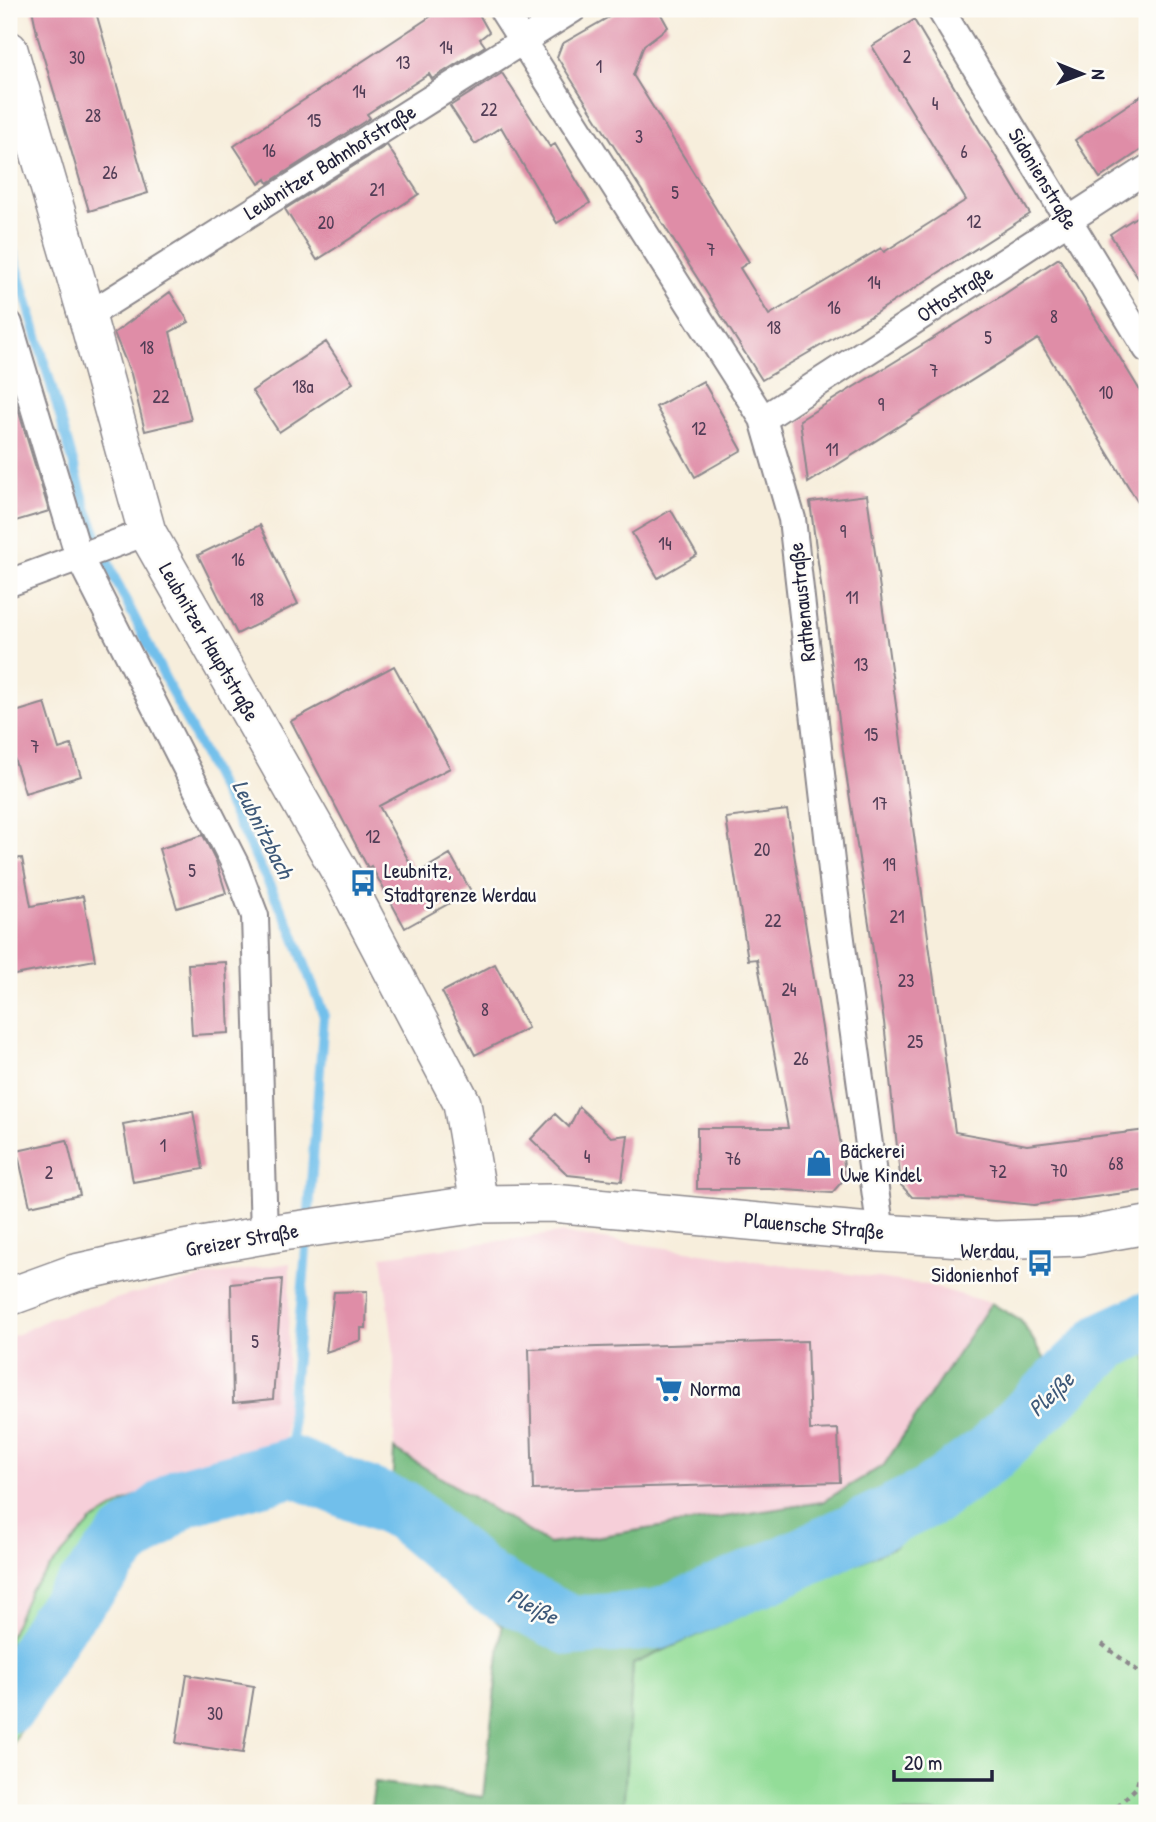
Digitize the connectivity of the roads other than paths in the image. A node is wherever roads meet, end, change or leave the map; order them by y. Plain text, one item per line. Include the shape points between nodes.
1 (502, 9) edge
2 (573, 9) edge
3 (940, 9) edge
4 (522, 41) junction
5 (9, 50) edge
6 (1147, 169) edge
7 (1067, 220) junction
8 (87, 316) junction
9 (9, 324) edge
10 (1147, 349) edge
11 (763, 419) junction
12 (109, 545) junction
13 (9, 583) edge
14 (480, 1204) junction
15 (1147, 1225) edge
16 (881, 1233) junction
17 (273, 1234) junction
18 (9, 1297) edge

1 - 4 street, Rathenaustraße
2 - 4 street, Leubnitzer Bahnhofstraße
3 - 7 street, Sidonienstraße
4 - 8 street, Leubnitzer Bahnhofstraße
4 - 11 street, Rathenaustraße
5 - 8 street, Leubnitzer Hauptstraße
6 - 7 street, Ottostraße
7 - 10 street, Sidonienstraße
7 - 11 street, Ottostraße
8 - 12 street, Leubnitzer Hauptstraße
9 - 12 street, Leubnitzer Hauptstraße
11 - 16 street, Rathenaustraße via 792,519 834,888
12 - 13 street
12 - 14 street, Leubnitzer Hauptstraße via 342,875 462,1103
12 - 17 street, Leubnitzer Hauptstraße via 255,916
14 - 16 street, Plauensche Straße via 552,1203
14 - 17 street, Greizer Straße
15 - 16 street, Plauensche Straße via 1079,1237 995,1240
17 - 18 street, Greizer Straße via 75,1273

